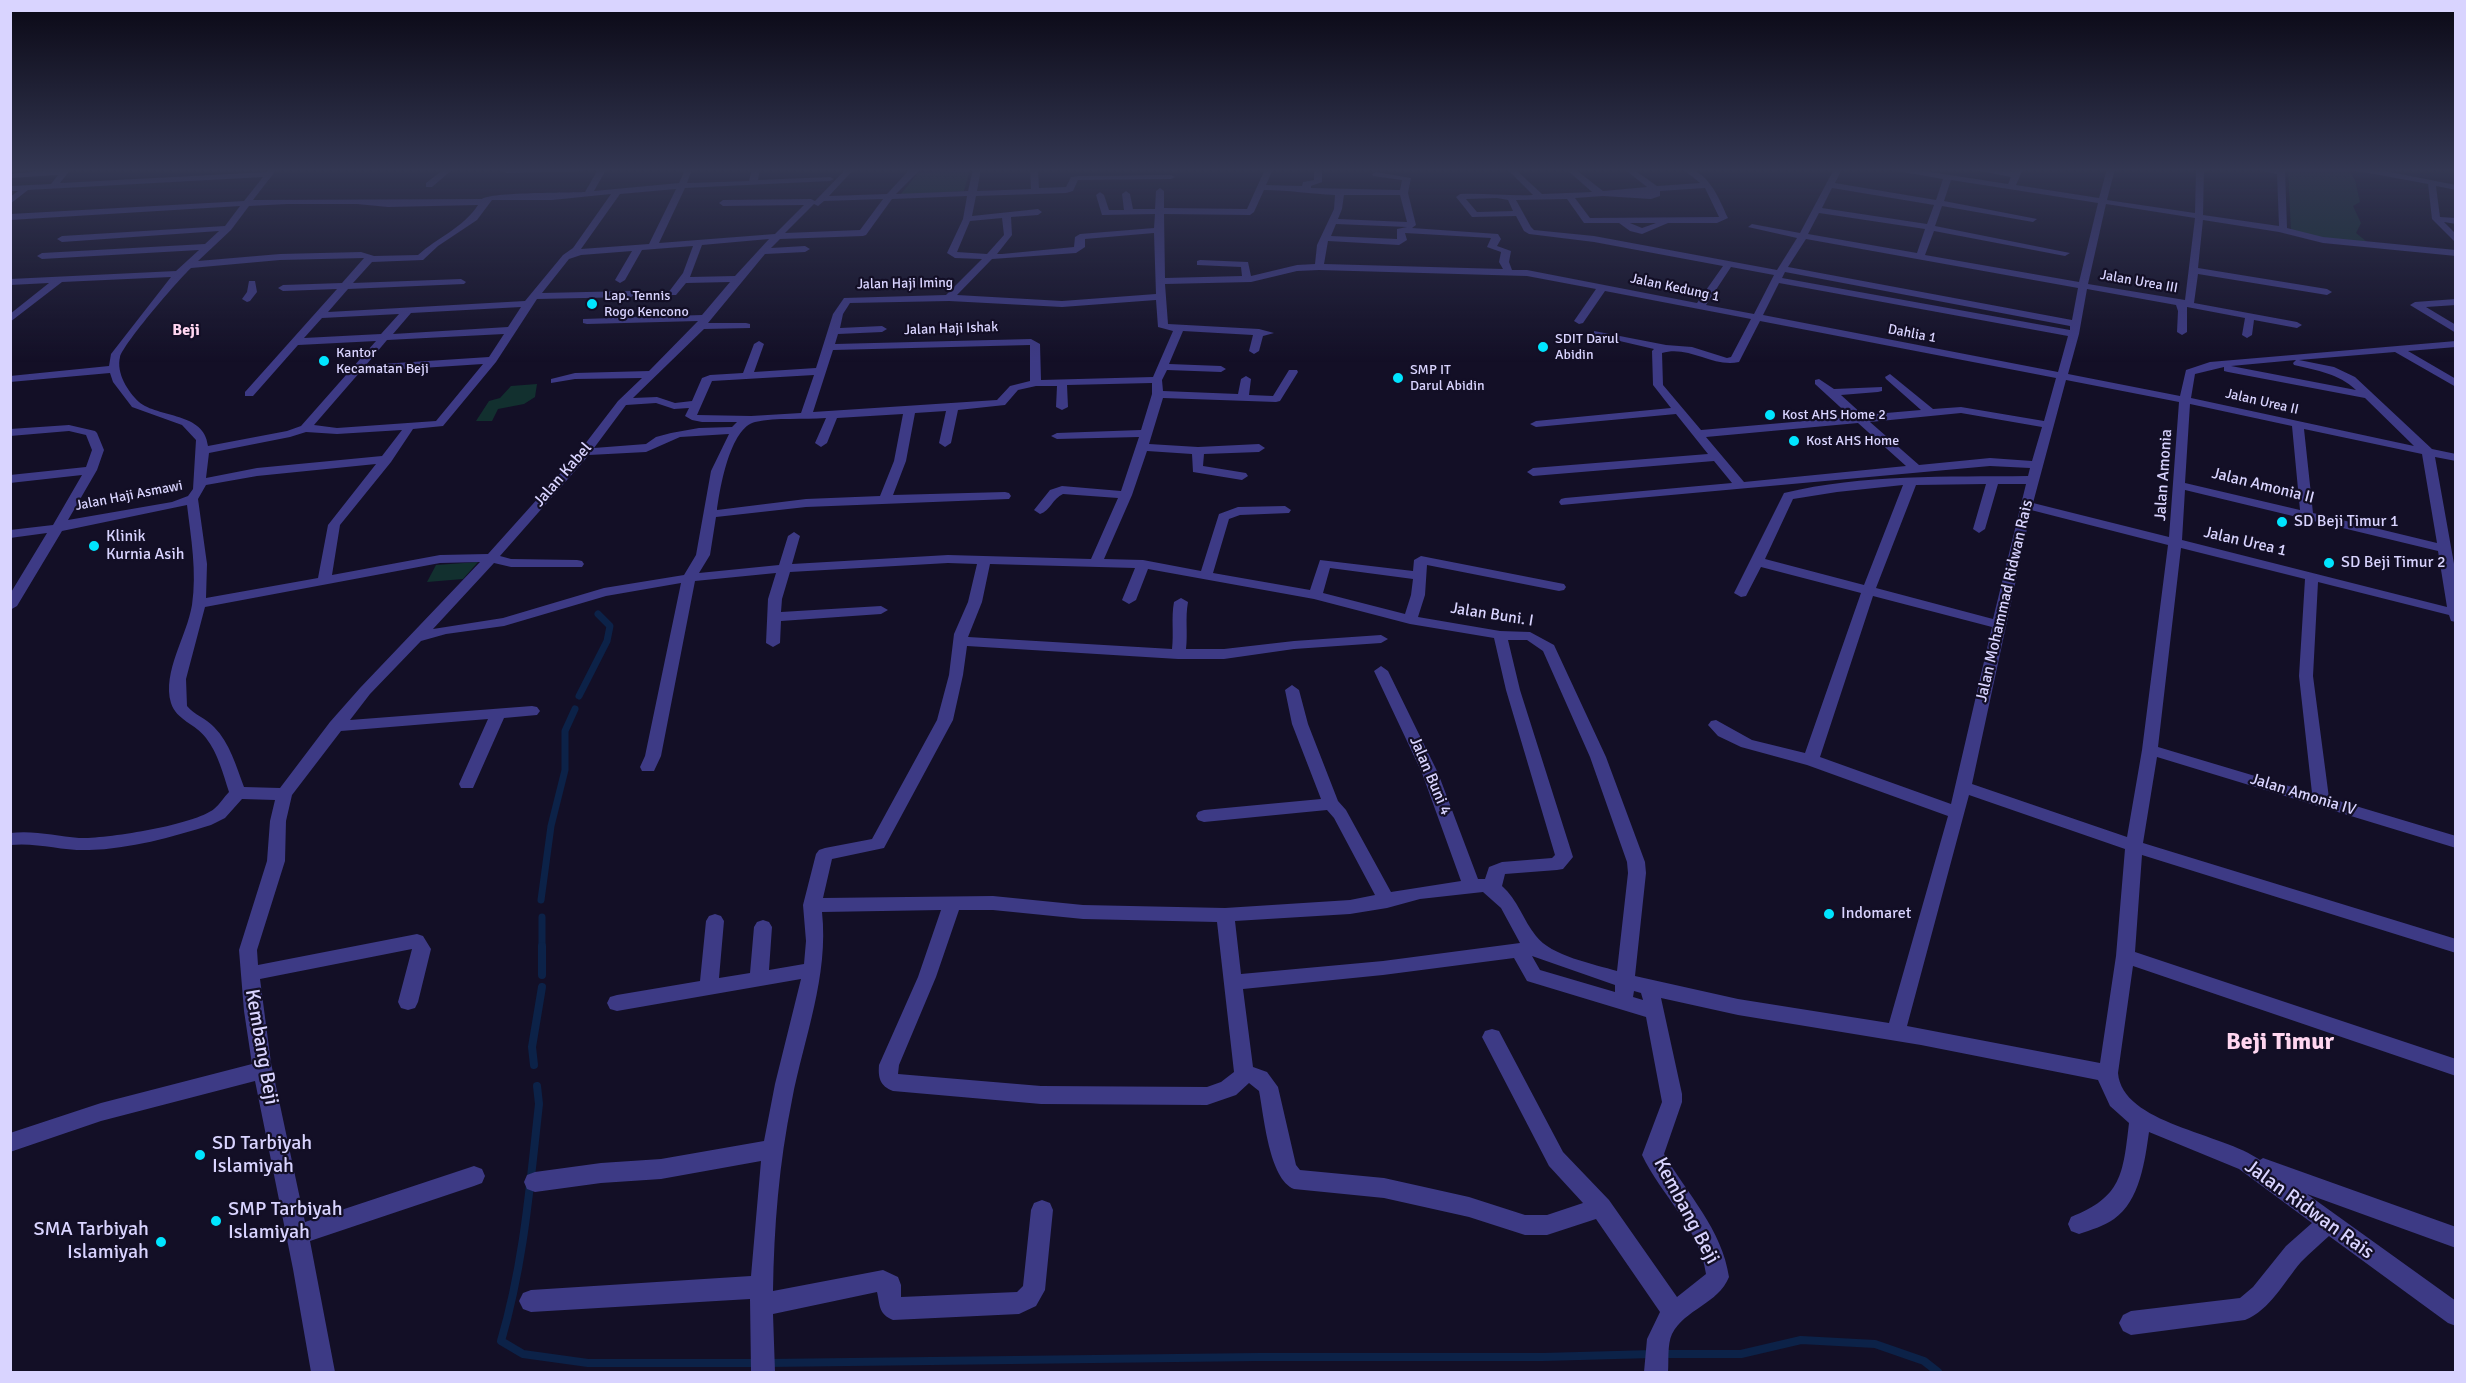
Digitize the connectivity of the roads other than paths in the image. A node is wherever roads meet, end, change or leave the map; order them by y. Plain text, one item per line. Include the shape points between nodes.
1 (863, 233) edge
2 (144, 234) edge
3 (222, 234) edge
4 (451, 234) edge
5 (588, 234) edge
6 (658, 234) edge
7 (780, 234) edge
8 (793, 234) edge
9 (850, 234) edge
10 (961, 234) edge
11 (1008, 234) edge
12 (1119, 234) edge
13 (1159, 234) edge
14 (1327, 234) edge
15 (1401, 234) edge
16 (1459, 234) edge
17 (1546, 234) edge
18 (1592, 234) edge
19 (1789, 234) edge
20 (1927, 234) edge
21 (1963, 234) edge
22 (2094, 234) edge
23 (2197, 234) edge
24 (2297, 234) edge
25 (778, 236) junction
26 (791, 236) junction
27 (1803, 236) junction
28 (1325, 238) junction
29 (62, 239) dead end
30 (1594, 239) junction
31 (698, 244) junction
32 (852, 246) dead end
33 (652, 247) junction
34 (207, 248) junction
35 (638, 248) junction
36 (805, 249) dead end
37 (763, 251) junction
38 (2065, 253) dead end
39 (2456, 253) edge
40 (569, 255) junction
41 (42, 256) dead end
42 (991, 257) junction
43 (1920, 257) junction
44 (369, 259) junction
45 (1200, 262) dead end
46 (189, 265) junction
47 (1319, 267) junction
48 (1725, 269) junction
49 (2193, 270) junction
50 (1508, 271) junction
51 (179, 274) junction
52 (1778, 276) junction
53 (60, 279) junction
54 (738, 279) junction
55 (1247, 279) junction
56 (620, 280) dead end
57 (684, 280) junction
58 (1160, 281) junction
59 (15, 282) edge
60 (461, 282) dead end
61 (252, 283) dead end
62 (343, 286) junction
63 (2082, 286) junction
64 (283, 288) dead end
65 (10, 289) edge
66 (1602, 289) junction
67 (2327, 292) dead end
68 (673, 293) dead end
69 (631, 294) dead end
70 (1161, 297) junction
71 (949, 298) junction
72 (247, 299) dead end
73 (531, 300) junction
74 (2456, 302) edge
75 (2182, 303) junction
76 (1699, 307) junction
77 (409, 309) junction
78 (319, 315) junction
79 (2250, 316) junction
80 (10, 319) edge
81 (1756, 319) junction
82 (586, 321) dead end
83 (1578, 321) dead end
84 (703, 322) junction
85 (2297, 324) dead end
86 (746, 326) dead end
87 (882, 329) dead end
88 (1179, 329) junction
89 (2075, 329) junction
90 (512, 330) junction
91 (2456, 330) edge
92 (834, 331) junction
93 (2182, 332) dead end
94 (1598, 333) dead end
95 (2247, 335) dead end
96 (385, 337) junction
97 (296, 342) junction
98 (759, 344) dead end
99 (2456, 344) edge
100 (829, 347) junction
101 (1665, 348) junction
102 (2397, 349) junction
103 (1254, 351) dead end
104 (2273, 359) junction
105 (492, 360) junction
106 (2210, 365) junction
107 (1161, 367) junction
108 (114, 369) junction
109 (358, 369) junction
110 (1221, 369) dead end
111 (822, 372) junction
112 (1293, 372) dead end
113 (652, 374) junction
114 (748, 374) junction
115 (1890, 377) dead end
116 (2062, 378) junction
117 (10, 379) edge
118 (1246, 379) dead end
119 (1157, 380) junction
120 (555, 381) dead end
121 (1819, 382) dead end
122 (1036, 383) junction
123 (1062, 383) junction
124 (2456, 384) edge
125 (1878, 389) dead end
126 (1831, 393) junction
127 (249, 394) dead end
128 (1158, 394) junction
129 (2365, 395) junction
130 (1243, 398) junction
131 (2185, 400) junction
132 (624, 402) junction
133 (696, 404) junction
134 (953, 406) junction
135 (1062, 407) dead end
136 (910, 409) junction
137 (1677, 411) junction
138 (833, 414) junction
139 (1932, 414) junction
140 (806, 416) junction
141 (751, 419) junction
142 (1862, 420) junction
143 (1536, 424) dead end
144 (2050, 425) junction
145 (408, 426) junction
146 (2298, 426) junction
147 (305, 428) junction
148 (736, 430) junction
149 (10, 433) edge
150 (1146, 433) junction
151 (1697, 434) junction
152 (1057, 436) dead end
153 (821, 443) dead end
154 (945, 443) dead end
155 (1141, 447) junction
156 (1259, 448) dead end
157 (203, 451) junction
158 (1198, 451) junction
159 (585, 452) junction
160 (2428, 453) junction
161 (1716, 457) junction
162 (2456, 458) edge
163 (387, 459) junction
164 (2038, 465) junction
165 (91, 470) junction
166 (1533, 472) dead end
167 (1913, 475) junction
168 (1242, 476) dead end
169 (10, 479) edge
170 (1993, 480) junction
171 (2034, 480) junction
172 (202, 482) junction
173 (1740, 485) junction
174 (2180, 485) junction
175 (1126, 495) junction
176 (1005, 496) dead end
177 (192, 499) junction
178 (885, 499) junction
179 (1565, 502) dead end
180 (2026, 505) junction
181 (1040, 510) dead end
182 (1285, 510) dead end
183 (711, 514) junction
184 (2307, 516) junction
185 (60, 527) junction
186 (1979, 529) dead end
187 (10, 534) edge
188 (795, 536) dead end
189 (2175, 543) junction
190 (1420, 546) dead end
191 (2443, 548) junction
192 (492, 558) junction
193 (1421, 560) junction
194 (984, 561) junction
195 (1096, 562) junction
196 (1759, 562) junction
197 (577, 564) dead end
198 (1143, 564) junction
199 (785, 568) junction
200 (1206, 575) junction
201 (2312, 575) junction
202 (1419, 576) junction
203 (689, 578) junction
204 (324, 581) junction
205 (1559, 587) dead end
206 (1868, 592) junction
207 (1741, 593) dead end
208 (1315, 595) junction
209 (1129, 600) dead end
210 (1181, 602) dead end
211 (200, 604) junction
212 (10, 606) edge
213 (880, 610) dead end
214 (2455, 615) edge
215 (775, 617) junction
216 (1410, 620) junction
217 (2000, 624) junction
218 (1500, 635) junction
219 (416, 638) junction
220 (1381, 639) dead end
221 (960, 641) junction
222 (773, 643) dead end
223 (1178, 654) junction
224 (1381, 671) dead end
225 (1292, 690) dead end
226 (532, 711) dead end
227 (498, 714) junction
228 (1716, 725) dead end
229 (335, 726) junction
230 (2150, 750) junction
231 (1811, 760) junction
232 (648, 766) dead end
233 (467, 784) dead end
234 (1963, 787) junction
235 (238, 793) junction
236 (284, 794) junction
237 (2321, 800) junction
238 (1331, 804) junction
239 (1957, 813) junction
240 (1204, 816) dead end
241 (10, 839) edge
242 (2456, 842) edge
243 (2134, 846) junction
244 (1471, 885) junction
245 (1494, 887) junction
246 (1387, 901) junction
247 (953, 902) junction
248 (812, 905) junction
249 (1225, 915) junction
250 (715, 921) dead end
251 (763, 927) dead end
252 (2456, 946) edge
253 (1527, 949) junction
254 (2125, 956) junction
255 (811, 970) junction
256 (249, 972) junction
257 (759, 979) junction
258 (1626, 981) junction
259 (1234, 982) junction
260 (709, 987) junction
261 (1650, 990) junction
262 (408, 1002) dead end
263 (1623, 1002) junction
264 (617, 1003) dead end
265 (1654, 1011) junction
266 (1896, 1032) junction
267 (1492, 1037) dead end
268 (2456, 1068) edge
269 (263, 1071) junction
270 (1244, 1073) junction
271 (2108, 1073) junction
272 (2140, 1119) junction
273 (10, 1143) edge
274 (773, 1149) junction
275 (2246, 1162) junction
276 (474, 1176) dead end
277 (535, 1182) dead end
278 (1600, 1207) junction
279 (1042, 1210) dead end
280 (2328, 1222) junction
281 (2079, 1224) dead end
282 (297, 1235) junction
283 (2456, 1238) edge
284 (761, 1296) junction
285 (531, 1300) dead end
286 (1674, 1313) junction
287 (2456, 1315) edge
288 (2131, 1323) dead end
289 (1657, 1369) edge
290 (322, 1372) edge
291 (763, 1372) edge

1 - 32 street
2 - 29 street
3 - 34 street
4 - 44 street via 420,258
5 - 40 street
6 - 33 street
7 - 25 street, Jalan Kabel
8 - 26 street
9 - 26 street
10 - 42 street via 952,253
11 - 42 street
12 - 42 street via 1080,237 1076,250
13 - 58 street
14 - 28 street
15 - 28 street via 1399,242
16 - 50 street via 1495,236 1492,247 1506,251 1504,262
17 - 30 street
18 - 30 street
19 - 27 street, Jalan Urea III
20 - 43 street
21 - 38 street
22 - 63 street, Jalan Mohammad Ridwan Rais
23 - 49 street, Jalan Urea III
24 - 39 street via 2323,240
25 - 26 street
25 - 31 street
25 - 37 street, Jalan Kabel
27 - 43 street, Jalan Urea III
27 - 52 street
28 - 47 street
30 - 48 street
31 - 33 street
31 - 57 street
33 - 35 street
34 - 41 street
34 - 46 street
35 - 40 street
35 - 56 street
36 - 37 street
37 - 54 street, Jalan Kabel
40 - 73 street
42 - 71 street
43 - 63 street, Jalan Urea III
44 - 46 street via 361,255 291,256
44 - 62 street
45 - 55 street via 1247,264
46 - 51 street
47 - 50 street
47 - 55 street
48 - 52 street
48 - 76 street
49 - 67 street
49 - 75 street, Jalan Urea III via 2190,302
50 - 66 street
51 - 53 street
51 - 108 street via 128,337 116,356
52 - 81 street
52 - 89 street
53 - 59 street
53 - 80 street
54 - 57 street
54 - 84 street, Jalan Kabel
55 - 58 street
57 - 68 street
58 - 70 street
59 - 65 street
60 - 62 street
61 - 72 street
62 - 64 street
62 - 78 street
63 - 75 street, Jalan Urea III
63 - 89 street, Jalan Mohammad Ridwan Rais
66 - 76 street, Jalan Kedung 1 via 1681,308 1684,304
66 - 83 street
69 - 73 street
70 - 71 street, Jalan Haji Iming via 1062,304
70 - 88 street via 1163,327
71 - 92 street, Jalan Haji Iming via 847,294
73 - 77 street
73 - 90 street
74 - 91 street via 2415,305
75 - 79 street
75 - 93 street
76 - 81 street, Jalan Kedung 1
77 - 78 street
77 - 96 street
78 - 97 street
79 - 85 street
79 - 95 street
81 - 101 street via 1732,361
81 - 116 street, Dahlia 1
82 - 84 street
84 - 86 street
84 - 113 street, Jalan Kabel
87 - 92 street
88 - 103 street via 1264,332
88 - 107 street
89 - 116 street, Jalan Mohammad Ridwan Rais
90 - 96 street
90 - 105 street
92 - 100 street, Jalan Haji Iming
94 - 101 street
96 - 97 street
96 - 109 street
97 - 127 street
98 - 114 street
99 - 102 street
100 - 111 street, Jalan Haji Iming
100 - 122 street, Jalan Haji Ishak via 1031,342 1035,344
101 - 137 street via 1657,351 1656,381
102 - 104 street
102 - 124 street
104 - 106 street
104 - 129 street via 2330,369 2351,380
105 - 109 street
105 - 145 street via 444,421
106 - 129 street
106 - 131 street, Jalan Amonia via 2190,372
107 - 110 street
107 - 119 street
108 - 117 street
108 - 157 street via 122,388 136,405 191,427 202,439
109 - 147 street
111 - 114 street
111 - 140 street, Jalan Haji Iming
112 - 130 street via 1275,399
113 - 120 street via 575,375
113 - 132 street, Jalan Kabel
114 - 133 street via 706,380
115 - 139 street
116 - 131 street, Jalan Urea II
116 - 144 street, Jalan Mohammad Ridwan Rais
118 - 130 street
119 - 123 street
119 - 128 street
121 - 126 street
122 - 123 street
122 - 134 street via 1014,388 1001,403
123 - 135 street
125 - 126 street
126 - 142 street
128 - 130 street
128 - 150 street
129 - 160 street
131 - 146 street, Jalan Urea II
131 - 174 street, Jalan Amonia
132 - 133 street via 657,399 674,406
132 - 159 street, Jalan Kabel
133 - 141 street via 691,416 694,419
134 - 136 street
134 - 154 street
136 - 138 street
136 - 178 street via 900,461
137 - 143 street
137 - 151 street
138 - 140 street
138 - 153 street
139 - 142 street
139 - 144 street via 1961,410
140 - 141 street
141 - 148 street
142 - 151 street
142 - 167 street
144 - 164 street, Jalan Mohammad Ridwan Rais
145 - 147 street via 328,431
145 - 163 street
146 - 160 street, Jalan Urea II
146 - 184 street
147 - 157 street
148 - 159 street via 663,438 646,448
148 - 183 street via 717,471
149 - 165 street via 69,428 91,432 98,450
150 - 152 street
150 - 155 street
151 - 161 street
155 - 158 street
155 - 175 street
156 - 158 street
157 - 172 street, Jalan Haji Asmawi
158 - 168 street via 1197,469
159 - 192 street, Jalan Kabel
160 - 162 street, Jalan Urea II
160 - 191 street
161 - 166 street
161 - 173 street
163 - 172 street via 256,472
163 - 204 street via 334,525
164 - 167 street via 1990,462
164 - 171 street, Jalan Mohammad Ridwan Rais
165 - 169 street
165 - 185 street
167 - 170 street
167 - 173 street
167 - 196 street via 1788,496
167 - 206 street
170 - 171 street
170 - 186 street
171 - 180 street, Jalan Mohammad Ridwan Rais
172 - 177 street, Jalan Haji Asmawi
173 - 179 street
174 - 184 street, Jalan Amonia II
174 - 189 street, Jalan Amonia
175 - 181 street via 1062,490 1054,493
175 - 195 street
176 - 178 street
177 - 185 street, Jalan Haji Asmawi
177 - 211 street via 201,556
178 - 183 street
180 - 189 street, Jalan Urea 1
180 - 217 street, Jalan Mohammad Ridwan Rais
182 - 200 street via 1238,511 1223,517
183 - 203 street via 703,555
184 - 191 street, Jalan Amonia II
185 - 187 street, Jalan Haji Asmawi
185 - 212 street
188 - 199 street
189 - 201 street, Jalan Urea 1
189 - 230 street, Jalan Amonia
190 - 193 street
191 - 214 street
192 - 197 street via 511,563
192 - 204 street via 440,559
192 - 219 street, Jalan Kabel
193 - 202 street
193 - 205 street
194 - 195 street, Jalan Buni. I
194 - 199 street, Jalan Buni. I via 948,559
194 - 221 street via 975,602
195 - 198 street, Jalan Buni. I
196 - 206 street
196 - 207 street
198 - 200 street, Jalan Buni. I
198 - 209 street
199 - 203 street, Jalan Buni. I
199 - 215 street
200 - 208 street, Jalan Buni. I
201 - 214 street, Jalan Urea 1
201 - 237 street via 2306,676
202 - 208 street via 1325,563
202 - 216 street
203 - 219 street, Jalan Buni. I via 604,592 504,622
203 - 232 street
204 - 211 street
206 - 217 street
206 - 231 street
208 - 216 street, Jalan Buni. I
210 - 223 street
211 - 235 street via 179,675 177,698 183,713 203,725 218,742
213 - 215 street
215 - 222 street
216 - 218 street, Jalan Buni. I
217 - 234 street, Jalan Mohammad Ridwan Rais
218 - 245 street via 1564,857 1557,864 1502,868 1495,872
218 - 258 street, Jalan Buni. I via 1530,636 1549,648 1602,768 1638,873
219 - 229 street, Jalan Kabel
220 - 223 street via 1294,645 1238,654
221 - 223 street
221 - 248 street via 945,720 883,838 864,848 825,854
224 - 244 street, Jalan Buni 4 via 1430,773
225 - 238 street via 1300,724
226 - 227 street
227 - 229 street
227 - 233 street
228 - 231 street via 1743,742
229 - 236 street, Jalan Kabel
230 - 237 street, Jalan Amonia IV
230 - 243 street, Jalan Amonia
231 - 239 street
234 - 239 street, Jalan Mohammad Ridwan Rais
234 - 243 street
235 - 236 street
235 - 241 street via 219,814 205,821 104,843
236 - 256 street, Kembang Beji via 276,861 248,950
237 - 242 street, Jalan Amonia IV
238 - 240 street
238 - 246 street
239 - 266 street, Jalan Mohammad Ridwan Rais
243 - 252 street
243 - 254 street, Jalan Amonia
244 - 245 street
244 - 246 street
245 - 253 street via 1502,895
246 - 249 street via 1310,911
247 - 248 street
247 - 249 street via 1083,912
247 - 270 street via 927,977 889,1065 892,1082 1041,1095 1207,1096 1231,1088
248 - 255 street via 815,945
249 - 259 street
250 - 260 street
251 - 257 street
253 - 258 street
253 - 259 street
253 - 263 street via 1534,976
254 - 268 street
254 - 271 street, Jalan Amonia
255 - 257 street
255 - 274 street
256 - 262 street via 417,941 422,949
256 - 269 street, Kembang Beji
257 - 260 street
258 - 261 street
258 - 263 street, Jalan Buni. I
259 - 270 street
260 - 264 street
261 - 265 street, Kembang Beji
261 - 266 street via 1740,1009
263 - 265 street
265 - 286 street, Kembang Beji via 1672,1102 1653,1155 1699,1228 1718,1269 1718,1277 1703,1295
266 - 271 street
267 - 278 street via 1556,1159
269 - 273 street via 101,1112
269 - 282 street, Kembang Beji
270 - 278 street via 1260,1078 1268,1088 1286,1169 1293,1179 1384,1188 1525,1225 1548,1225
271 - 272 street, Jalan Ridwan Rais via 2112,1094
272 - 275 street, Jalan Ridwan Rais
272 - 281 street via 2136,1150 2118,1201 2107,1212
274 - 277 street via 661,1169
274 - 284 street
275 - 280 street, Jalan Ridwan Rais
275 - 283 street
276 - 282 street
278 - 286 street
279 - 284 street via 1034,1290 1019,1303 893,1309 889,1304 890,1285 883,1281
280 - 287 street, Jalan Ridwan Rais
280 - 288 street via 2245,1310
282 - 290 street, Kembang Beji via 306,1267
284 - 285 street
284 - 291 street
286 - 289 street, Kembang Beji via 1659,1336

